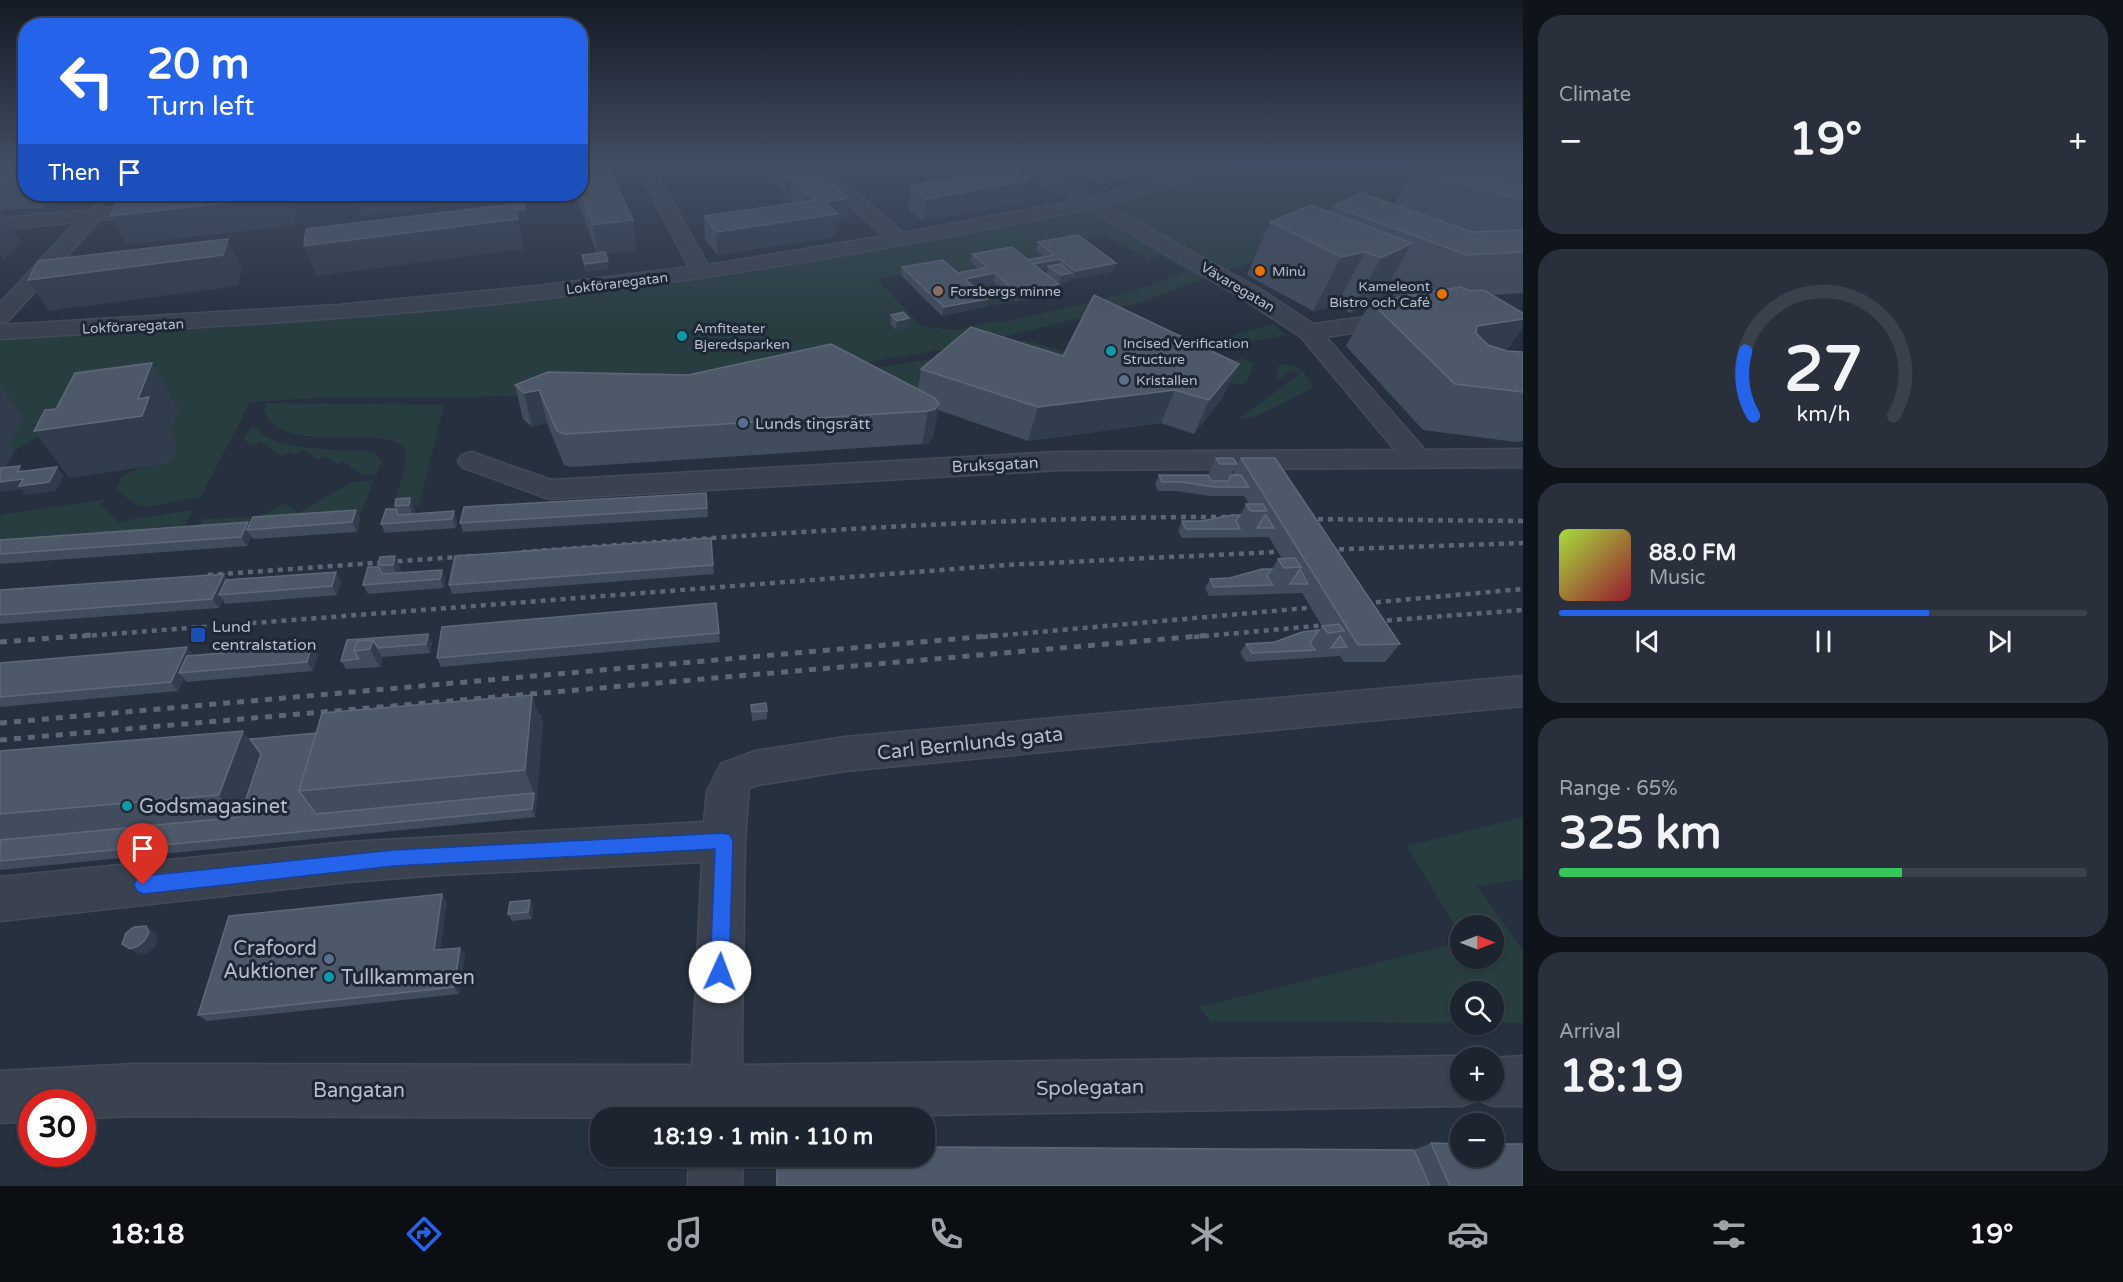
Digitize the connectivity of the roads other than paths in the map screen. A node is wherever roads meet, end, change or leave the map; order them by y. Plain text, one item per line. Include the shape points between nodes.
1 (54, 219) edge
2 (90, 219) edge
3 (673, 219) edge
4 (876, 219) edge
5 (1009, 219) edge
6 (1120, 219) edge
7 (0, 224) edge
8 (900, 241) junction
9 (1330, 256) edge
10 (702, 272) junction
11 (1462, 314) edge
12 (1438, 315) junction
13 (0, 316) edge
14 (0, 332) edge
15 (1309, 332) junction
16 (1416, 457) junction
17 (1523, 458) edge
18 (472, 461) dead end
19 (1523, 691) edge
20 (724, 841) junction
21 (0, 899) edge
22 (1504, 1081) edge
23 (1523, 1081) edge
24 (1450, 1082) edge
25 (0, 1097) edge
26 (718, 1104) edge
27 (716, 1167) edge
28 (716, 1186) edge

1 - 7 street
2 - 13 street
3 - 10 street
4 - 8 street
5 - 8 street, Lokföraregatan
6 - 15 street, Vävaregatan via 1250,293
8 - 10 street, Lokföraregatan
9 - 12 street via 1400,286
10 - 14 street, Lokföraregatan via 338,312
11 - 12 street
12 - 15 street
15 - 16 street, Vävaregatan
16 - 17 street, Bruksgatan
16 - 18 street, Bruksgatan via 1038,462 549,490
19 - 20 street, Carl Bernlunds gata via 845,754 755,768 730,782
20 - 21 street via 348,862
20 - 26 street, Carl Bernlunds gata
22 - 23 street
24 - 26 street, Spolegatan
25 - 26 street, Bangatan via 136,1090
27 - 28 street

